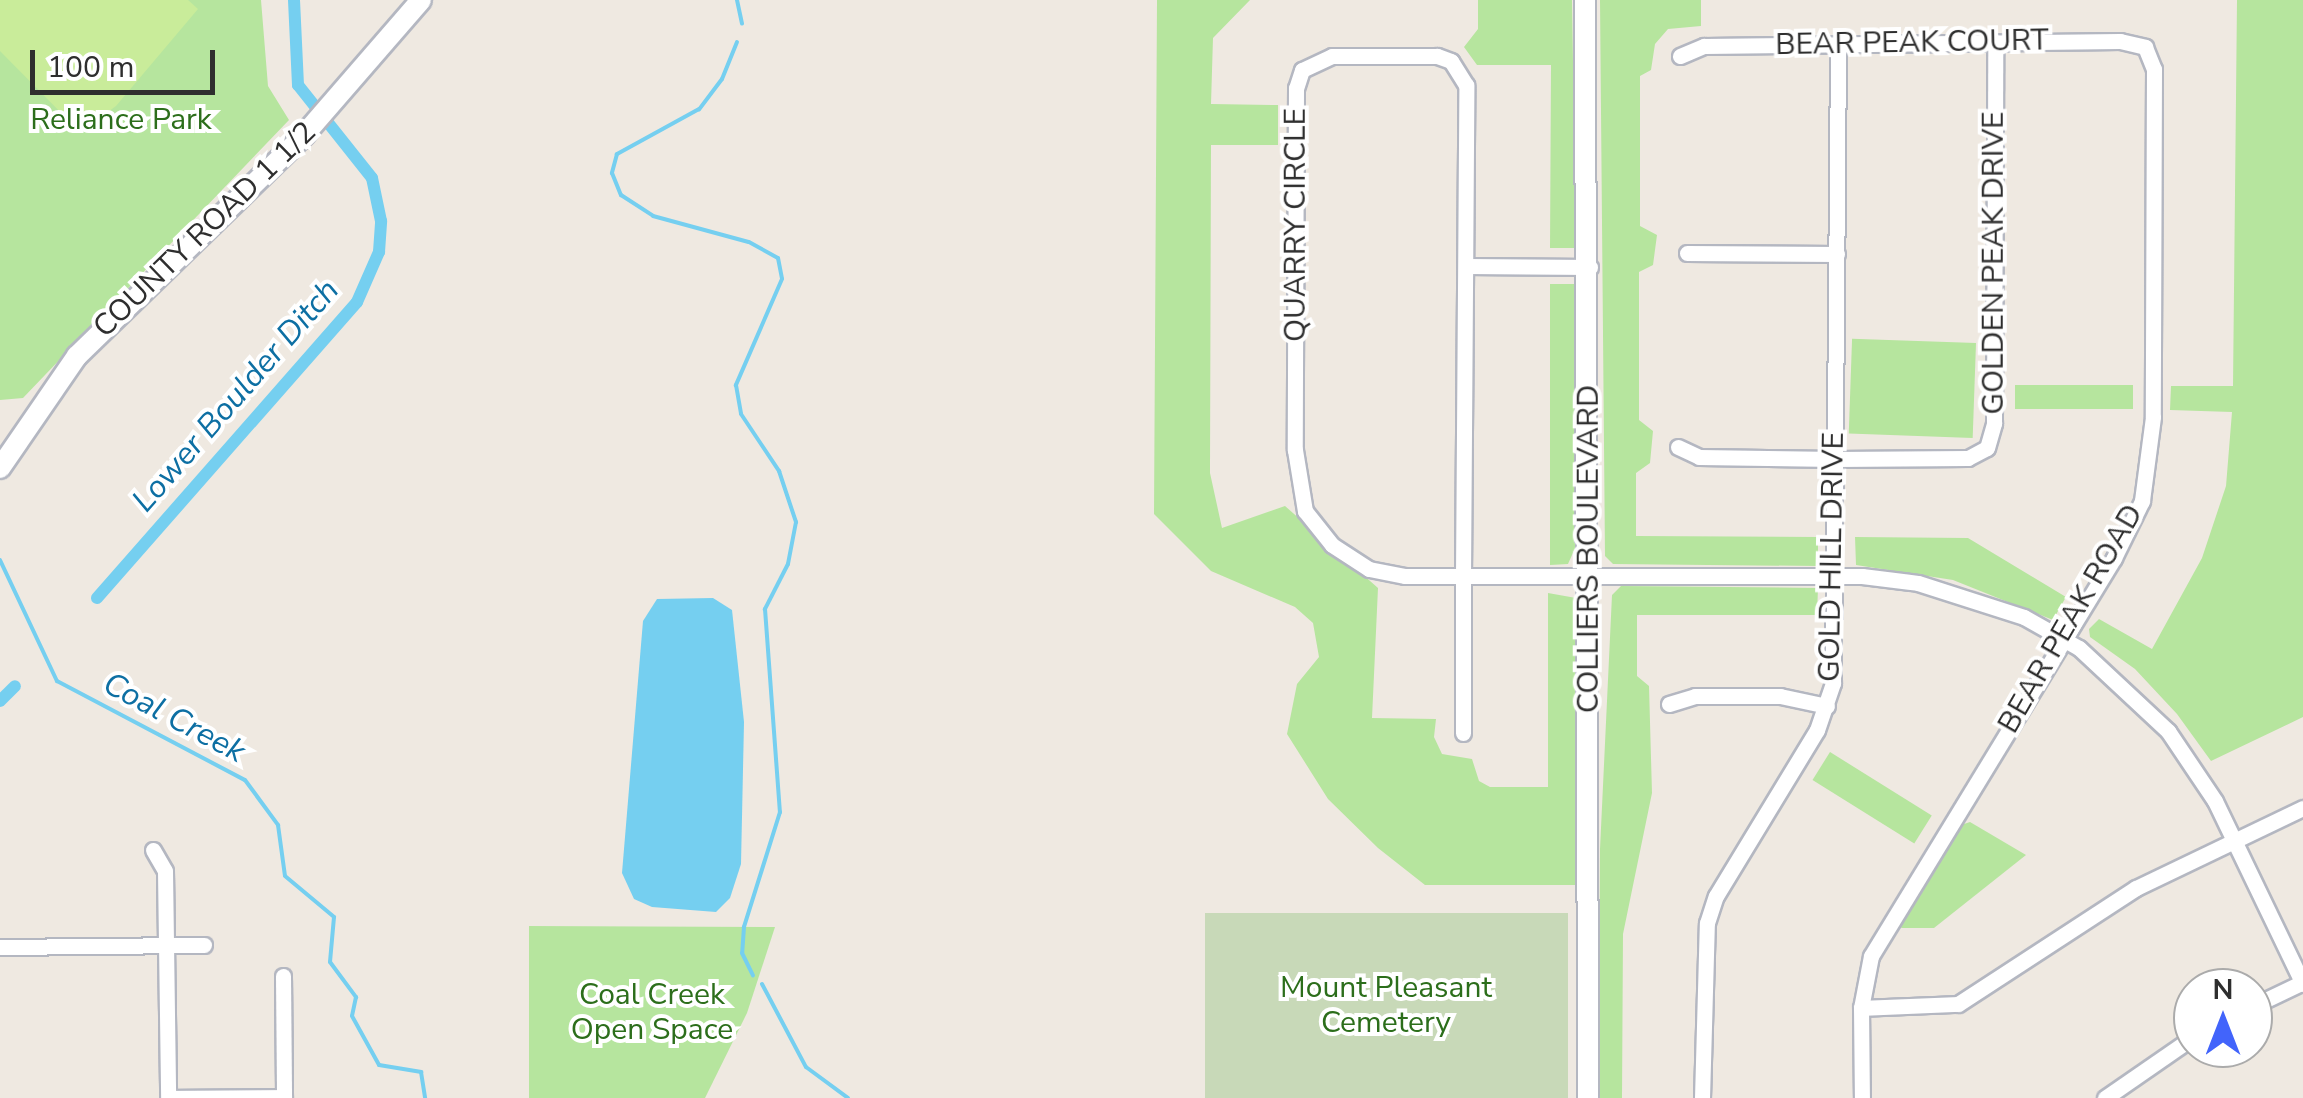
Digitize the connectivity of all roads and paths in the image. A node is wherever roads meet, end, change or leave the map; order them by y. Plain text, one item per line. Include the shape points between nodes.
1 (421, 0) edge
2 (1585, 0) edge
3 (1995, 42) junction
4 (1838, 44) junction
5 (2145, 47) joint
6 (1680, 56) dead end
7 (1686, 253) dead end
8 (1837, 254) junction
9 (1466, 266) junction
10 (1590, 267) junction
11 (1678, 447) dead end
12 (1836, 459) junction
13 (0, 468) edge
14 (1463, 576) junction
15 (1590, 576) junction
16 (1834, 576) junction
17 (2064, 638) junction
18 (1668, 704) dead end
19 (1826, 706) junction
20 (1463, 734) dead end
21 (2303, 808) edge
22 (2235, 840) junction
23 (153, 850) dead end
24 (204, 945) dead end
25 (167, 946) junction
26 (0, 947) edge
27 (282, 976) dead end
28 (2303, 983) edge
29 (2273, 997) edge
30 (1862, 1008) junction
31 (2173, 1051) edge
32 (168, 1098) edge
33 (284, 1098) edge
34 (1588, 1098) edge
35 (1702, 1098) edge
36 (1862, 1098) edge
37 (2106, 1098) edge

1 - 13 street, COUNTY ROAD 1 1/2 via 322,116 77,356
2 - 10 street, COLLIERS BOULEVARD
3 - 4 street, BEAR PEAK COURT
3 - 5 street, BEAR PEAK COURT via 2120,41
3 - 12 street, GOLDEN PEAK DRIVE via 1992,438 1968,458
4 - 6 street, BEAR PEAK COURT via 1704,46
4 - 8 street, GOLD HILL DRIVE
5 - 17 street, BEAR PEAK ROAD via 2154,69 2150,468 2114,558
7 - 8 street
8 - 12 street, GOLD HILL DRIVE
9 - 10 street
9 - 14 street, QUARRY CIRCLE
9 - 14 street, QUARRY CIRCLE via 1461,72 1437,56 1332,56 1302,70 1296,88 1298,491 1324,537 1368,569
10 - 15 street, COLLIERS BOULEVARD
11 - 12 street, GOLDEN PEAK DRIVE via 1698,457
12 - 16 street, GOLD HILL DRIVE
14 - 15 street, QUARRY CIRCLE
14 - 20 street
15 - 16 street, QUARRY CIRCLE
15 - 34 street, COLLIERS BOULEVARD
16 - 17 street, QUARRY CIRCLE via 1918,583 1982,600
16 - 19 street, GOLD HILL DRIVE via 1833,683
17 - 22 street, QUARRY CIRCLE via 2168,731
17 - 30 street, BEAR PEAK ROAD via 1871,956
18 - 19 street via 1695,696 1780,696
19 - 35 street, GOLD HILL DRIVE via 1707,923
21 - 22 street
22 - 28 street, QUARRY CIRCLE
22 - 30 street via 2136,888 1958,1004
23 - 25 street via 166,871
24 - 25 street
25 - 26 street
25 - 32 street
27 - 33 street
28 - 29 street
30 - 36 street, BEAR PEAK ROAD
31 - 37 street
32 - 33 street

